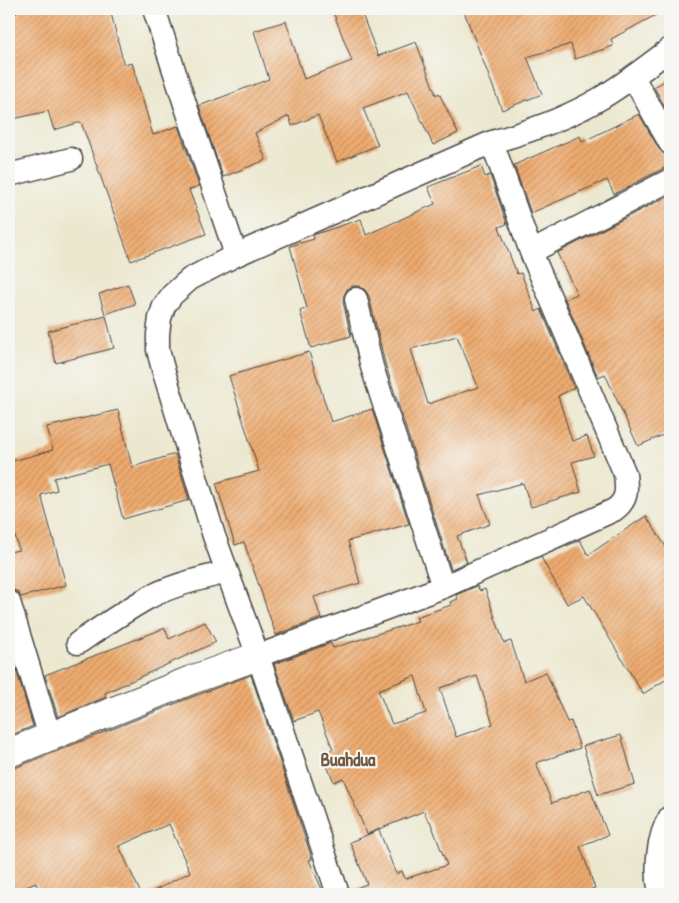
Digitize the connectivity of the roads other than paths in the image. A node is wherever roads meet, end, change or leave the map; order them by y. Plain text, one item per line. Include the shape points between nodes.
1 (154, 9) edge
2 (670, 49) edge
3 (633, 77) junction
4 (492, 142) junction
5 (670, 143) edge
6 (71, 159) dead end
7 (9, 175) edge
8 (670, 180) edge
9 (531, 252) junction
10 (236, 255) junction
11 (356, 299) dead end
12 (227, 572) junction
13 (443, 587) junction
14 (9, 602) edge
15 (78, 643) dead end
16 (258, 656) junction
17 (50, 737) junction
18 (9, 753) edge
19 (670, 817) edge
20 (338, 894) edge
21 (660, 894) edge

1 - 10 street
2 - 3 street
3 - 4 street via 563,116
3 - 5 street
4 - 9 street
4 - 10 street
6 - 7 street
8 - 9 street
9 - 13 street via 625,474 626,494 614,510
10 - 12 street via 190,280 172,296 164,306 158,334 163,369
11 - 13 street via 372,367
12 - 15 street via 178,585 147,598
12 - 16 street
13 - 16 street
14 - 17 street
16 - 17 street
16 - 20 street
17 - 18 street
19 - 21 street via 659,845

